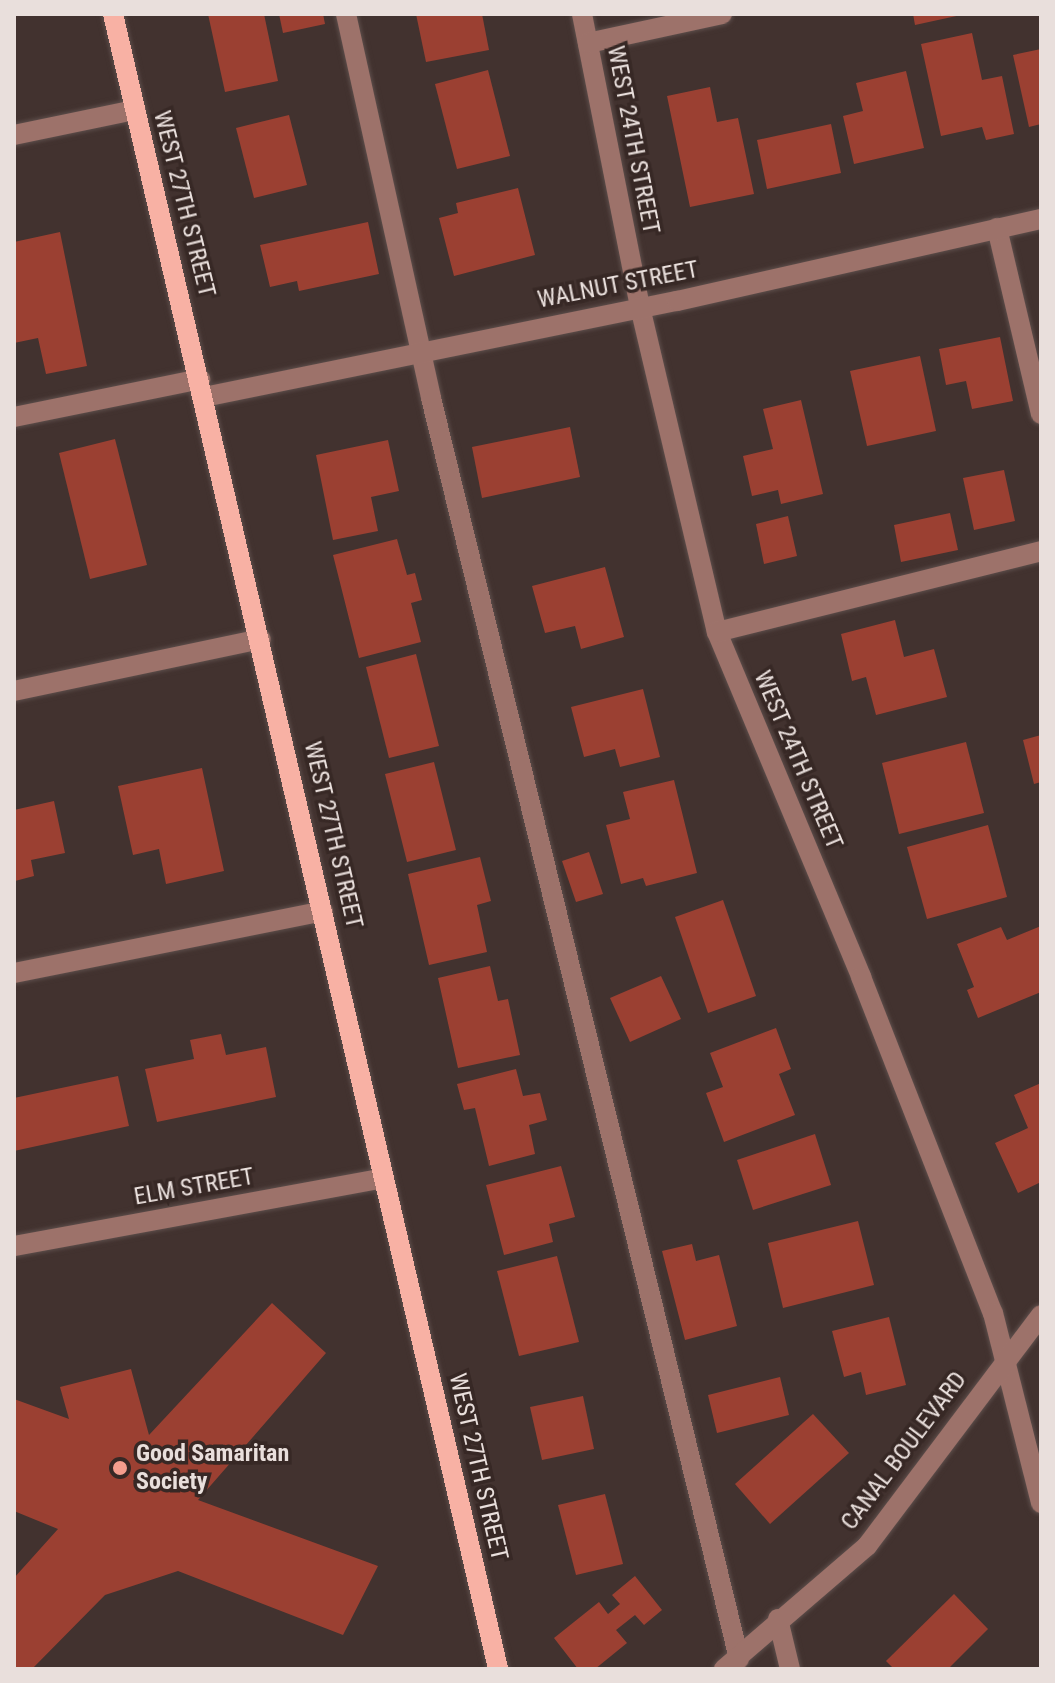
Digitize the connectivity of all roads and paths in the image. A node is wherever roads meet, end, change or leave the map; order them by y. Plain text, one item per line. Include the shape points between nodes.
1 (113, 14) edge
2 (346, 14) edge
3 (582, 14) edge
4 (722, 14) edge
5 (588, 43) junction
6 (135, 110) junction
7 (14, 135) edge
8 (1041, 219) edge
9 (997, 228) junction
10 (640, 307) junction
11 (420, 352) junction
12 (202, 388) junction
13 (1041, 414) edge
14 (14, 417) edge
15 (1041, 551) edge
16 (717, 632) junction
17 (261, 639) junction
18 (14, 691) edge
19 (323, 911) junction
20 (14, 973) edge
21 (383, 1178) junction
22 (14, 1246) edge
23 (1041, 1315) edge
24 (1007, 1359) junction
25 (1041, 1503) edge
26 (778, 1619) junction
27 (731, 1664) edge
28 (498, 1669) edge
29 (790, 1669) edge

1 - 6 main road, WEST 27TH STREET
2 - 11 street
3 - 5 street, WEST 24TH STREET
4 - 5 street
5 - 10 street, WEST 24TH STREET
6 - 7 street
6 - 12 main road, WEST 27TH STREET
8 - 9 street, WALNUT STREET
9 - 10 street, WALNUT STREET
9 - 13 street
10 - 11 street, WALNUT STREET
10 - 16 street, WEST 24TH STREET
11 - 12 street, WALNUT STREET
11 - 27 street
12 - 14 street, WALNUT STREET
12 - 17 main road, WEST 27TH STREET
15 - 16 street
16 - 24 street, WEST 24TH STREET via 861,977
17 - 18 street
17 - 19 main road, WEST 27TH STREET
19 - 20 street
19 - 21 main road, WEST 27TH STREET
21 - 22 street, ELM STREET
21 - 28 main road, WEST 27TH STREET
23 - 24 street, CANAL BOULEVARD
24 - 25 street, WEST 24TH STREET
24 - 26 street, CANAL BOULEVARD via 867,1546
26 - 27 street, CANAL BOULEVARD
26 - 29 street

